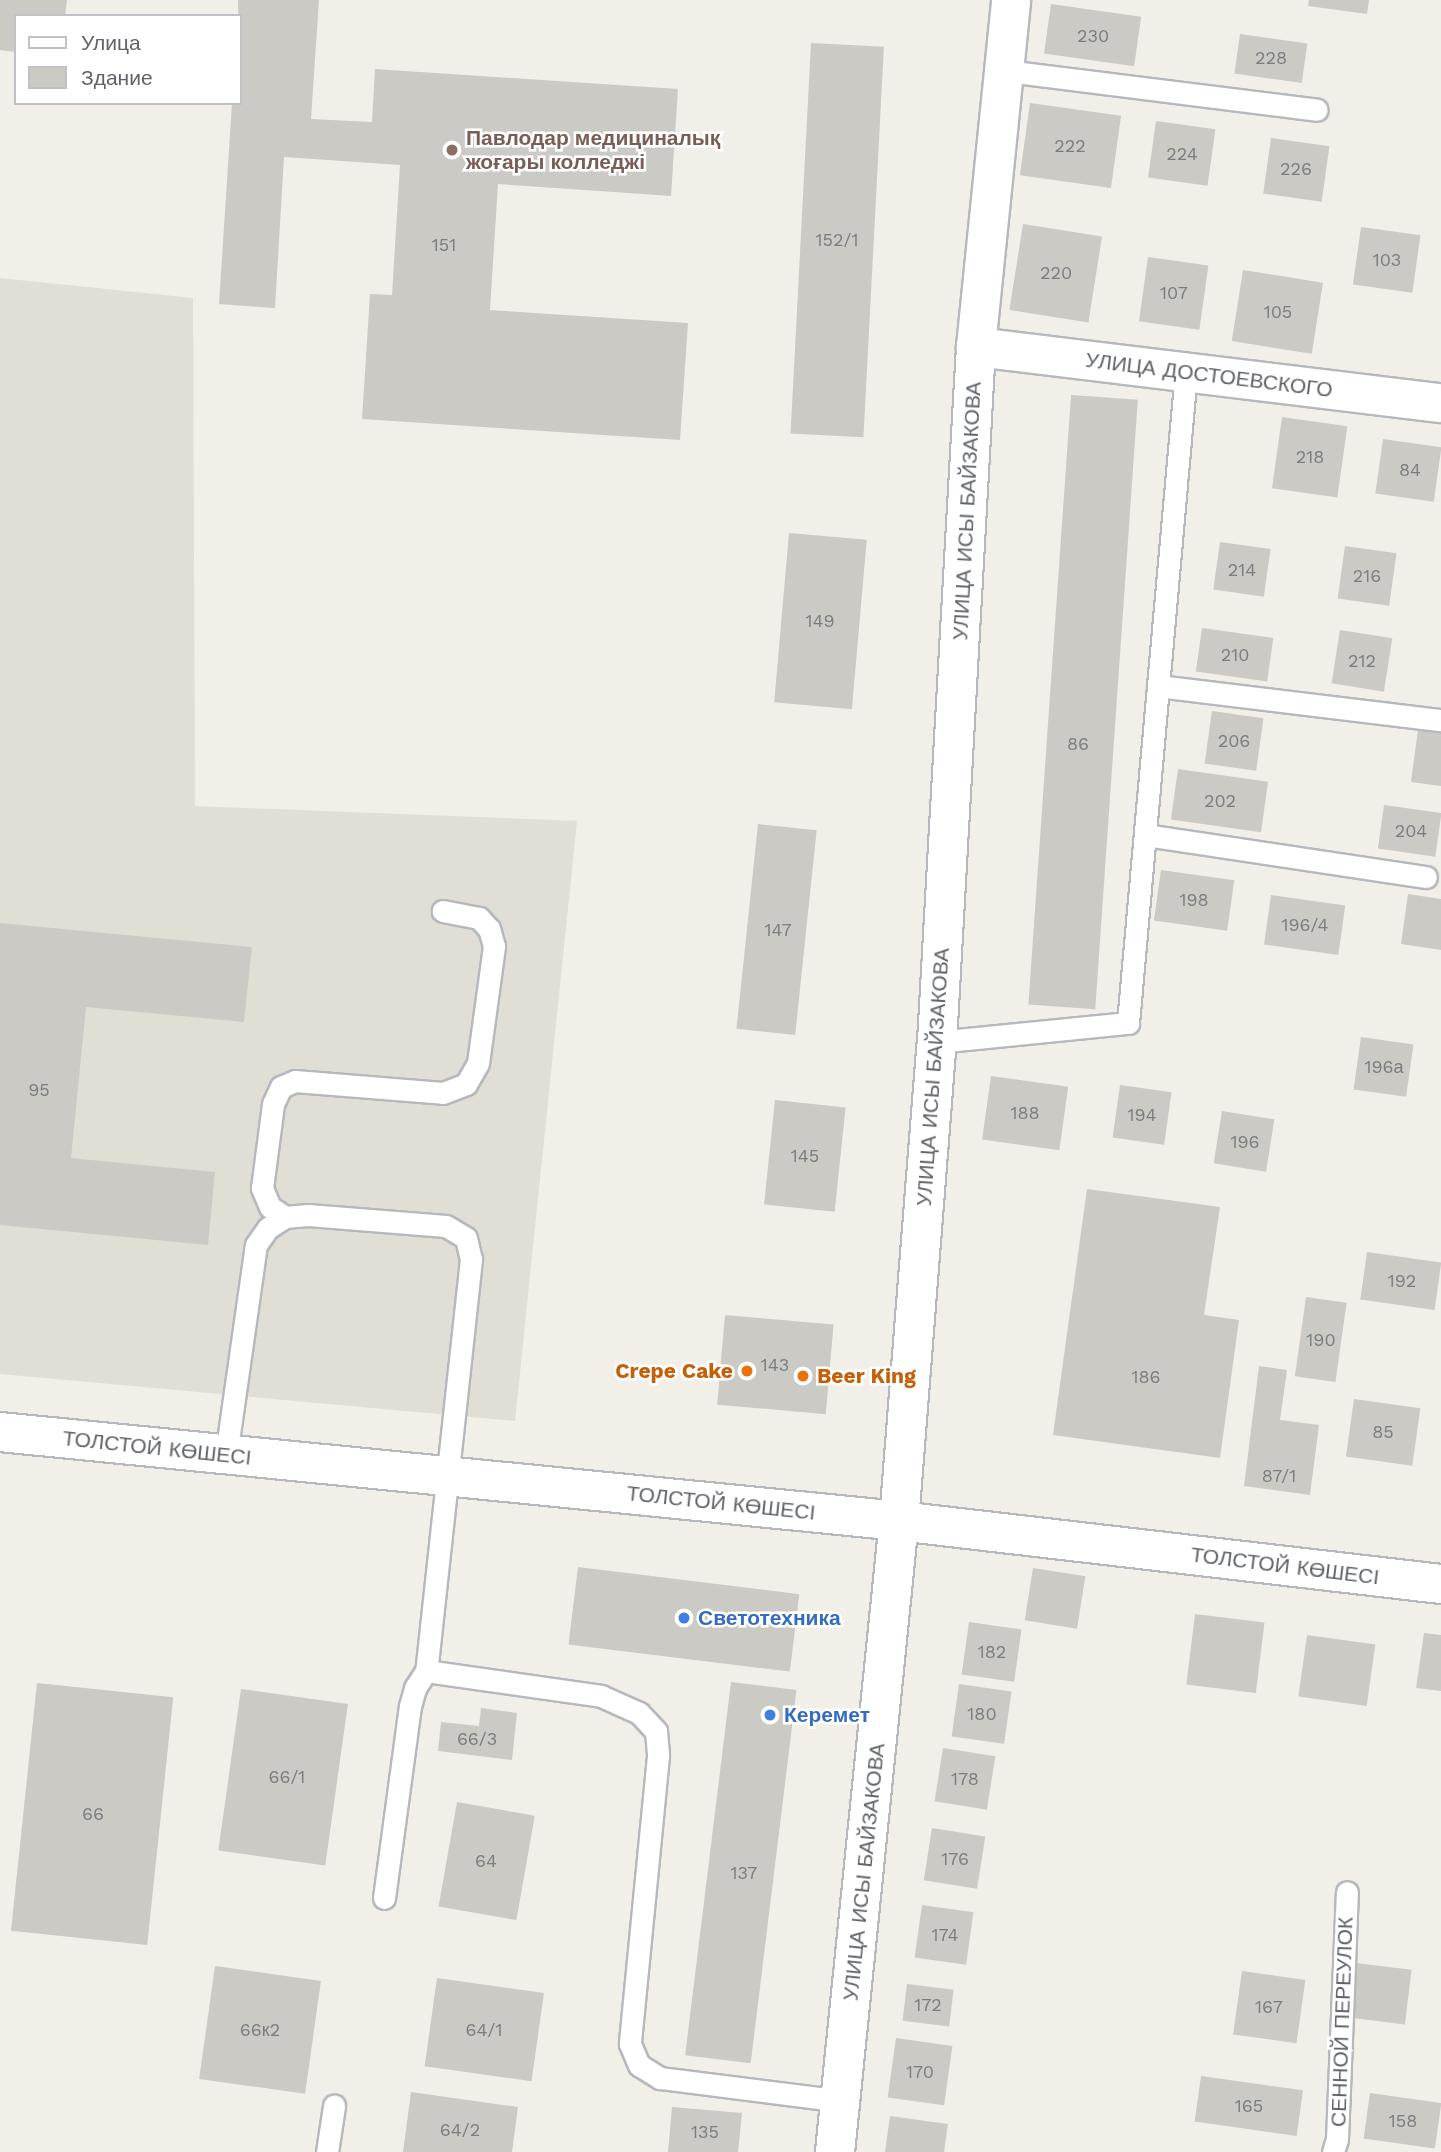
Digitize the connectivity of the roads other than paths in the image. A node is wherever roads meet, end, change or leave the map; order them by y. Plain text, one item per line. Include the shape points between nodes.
1 (1011, 0) edge
2 (1006, 71) junction
3 (1317, 110) dead end
4 (976, 347) junction
5 (1186, 372) junction
6 (1441, 403) edge
7 (1158, 687) junction
8 (1441, 720) edge
9 (1145, 835) junction
10 (1426, 877) dead end
11 (443, 911) dead end
12 (937, 1042) junction
13 (285, 1217) junction
14 (0, 1432) edge
15 (226, 1455) junction
16 (448, 1476) junction
17 (899, 1521) junction
18 (1441, 1584) edge
19 (426, 1671) junction
20 (1347, 1892) dead end
21 (384, 1898) dead end
22 (842, 2101) junction
23 (334, 2106) dead end
24 (327, 2152) edge
25 (835, 2152) edge
26 (1333, 2152) edge

1 - 2 street, УЛИЦА ИСЫ БАЙЗАКОВА
2 - 3 lane
2 - 4 street, УЛИЦА ИСЫ БАЙЗАКОВА
4 - 5 street, УЛИЦА ДОСТОЕВСКОГО
4 - 12 street, УЛИЦА ИСЫ БАЙЗАКОВА
5 - 6 street, УЛИЦА ДОСТОЕВСКОГО
5 - 7 lane
7 - 8 lane
7 - 9 lane
9 - 10 lane
9 - 12 lane via 1128,1023
11 - 13 lane via 479,918 489,929 494,946 478,1063 466,1084 443,1093 295,1081 281,1087 273,1104 262,1188 270,1207
12 - 17 street, УЛИЦА ИСЫ БАЙЗАКОВА
13 - 15 lane via 268,1228 257,1245
13 - 16 lane via 446,1226 466,1238 471,1259
14 - 15 street, ТОЛСТОЙ КӨШЕСІ
15 - 16 street, ТОЛСТОЙ КӨШЕСІ
16 - 17 street, ТОЛСТОЙ КӨШЕСІ
16 - 19 lane
17 - 18 street, ТОЛСТОЙ КӨШЕСІ
17 - 22 street, УЛИЦА ИСЫ БАЙЗАКОВА
19 - 21 lane via 410,1706
19 - 22 lane via 601,1696 639,1713 656,1731 658,1756 630,2044 639,2065 660,2078
20 - 26 lane, СЕННОЙ ПЕРЕУЛОК
22 - 25 street, УЛИЦА ИСЫ БАЙЗАКОВА
23 - 24 lane

